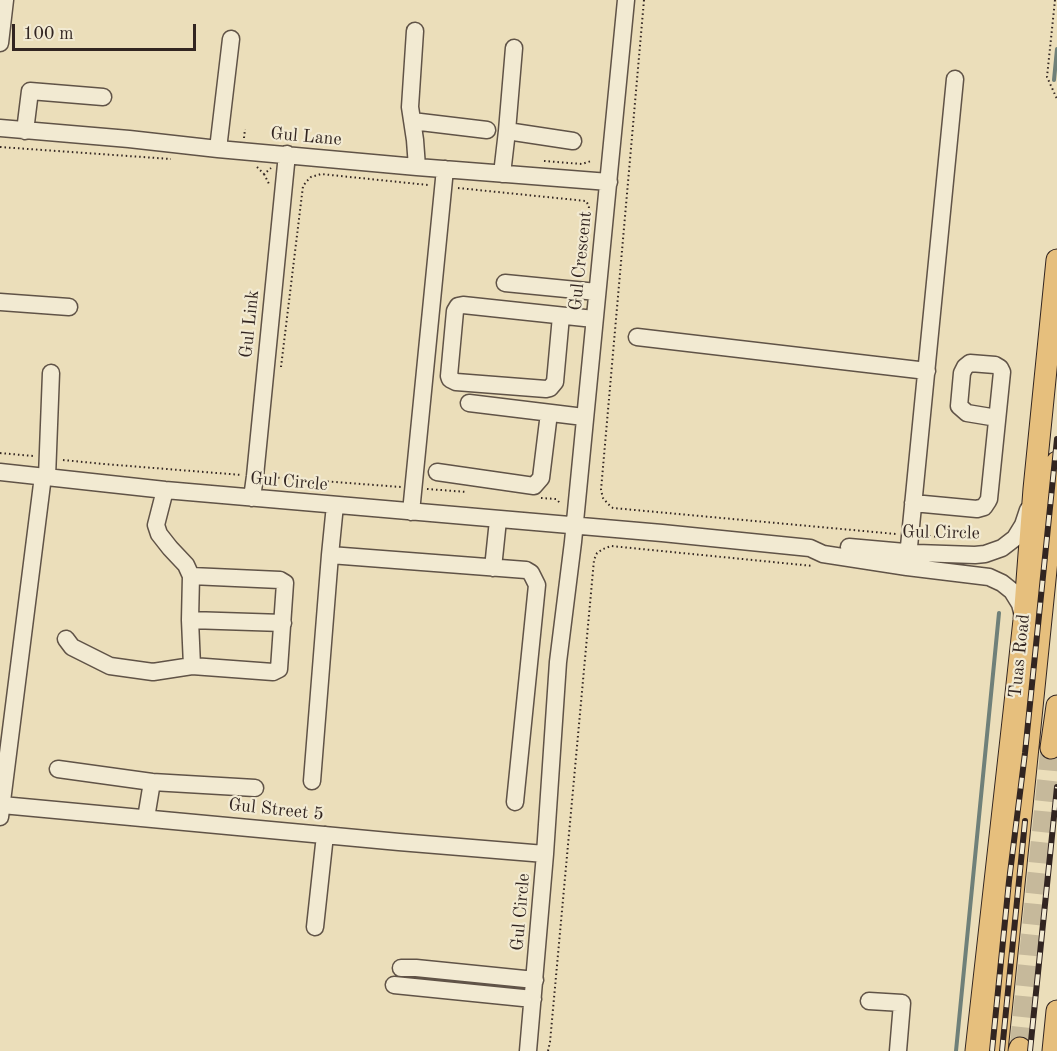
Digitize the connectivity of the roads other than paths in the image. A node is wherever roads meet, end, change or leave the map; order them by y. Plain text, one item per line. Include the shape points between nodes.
1 (5, 0) edge
2 (626, 0) edge
3 (415, 31) dead end
4 (231, 39) dead end
5 (0, 43) edge
6 (514, 48) dead end
7 (955, 79) dead end
8 (103, 97) dead end
9 (412, 121) junction
10 (0, 129) edge
11 (487, 130) dead end
12 (25, 131) junction
13 (507, 131) junction
14 (573, 141) dead end
15 (218, 149) junction
16 (286, 161) junction
17 (417, 167) junction
18 (445, 169) junction
19 (502, 174) junction
20 (609, 182) junction
21 (1057, 262) edge
22 (505, 283) dead end
23 (597, 292) junction
24 (0, 302) edge
25 (69, 307) dead end
26 (561, 316) junction
27 (594, 319) junction
28 (637, 337) dead end
29 (927, 371) junction
30 (51, 373) dead end
31 (469, 403) dead end
32 (549, 413) junction
33 (584, 417) junction
34 (997, 418) dead end
35 (1057, 462) edge
36 (0, 472) edge
37 (436, 472) dead end
38 (45, 476) junction
39 (1034, 489) junction
40 (165, 490) junction
41 (252, 498) junction
42 (913, 503) junction
43 (335, 505) junction
44 (411, 512) junction
45 (498, 520) junction
46 (574, 526) junction
47 (330, 555) junction
48 (908, 560) junction
49 (493, 568) junction
50 (191, 576) junction
51 (190, 620) junction
52 (1024, 620) junction
53 (283, 623) junction
54 (66, 639) dead end
55 (192, 666) junction
56 (1057, 706) edge
57 (1052, 748) dead end
58 (58, 769) dead end
59 (152, 782) junction
60 (312, 782) dead end
61 (255, 788) dead end
62 (515, 802) dead end
63 (1, 811) edge
64 (146, 818) junction
65 (325, 835) junction
66 (545, 854) junction
67 (315, 927) dead end
68 (401, 968) dead end
69 (535, 980) junction
70 (394, 986) dead end
71 (533, 999) junction
72 (869, 1001) dead end
73 (1056, 1021) edge
74 (530, 1044) edge
75 (898, 1051) edge
76 (976, 1051) edge
77 (997, 1051) edge
78 (1053, 1051) edge

1 - 5 street
2 - 20 street, Gul Crescent
3 - 9 street
4 - 15 street
6 - 13 street
7 - 29 street
8 - 12 street via 30,91
9 - 11 street
9 - 17 street
10 - 12 street, Gul Lane
12 - 15 street, Gul Lane
13 - 14 street
13 - 19 street
15 - 16 street, Gul Lane
16 - 17 street, Gul Lane
16 - 41 street, Gul Link
17 - 18 street, Gul Lane
18 - 19 street, Gul Lane
18 - 44 street
19 - 20 street, Gul Lane
20 - 23 street, Gul Crescent
21 - 39 main road, Tuas Road
22 - 23 street
23 - 27 street, Gul Crescent
24 - 25 street
26 - 26 street via 458,306 450,379 550,388 555,382
26 - 27 street
27 - 33 street, Gul Crescent
28 - 29 street
29 - 42 street
30 - 38 street
31 - 32 street
32 - 33 street
32 - 37 street via 541,478 534,486
33 - 46 street, Gul Crescent
34 - 42 street via 986,506 977,509
35 - 77 main road, Tuas Road
36 - 38 street, Gul Circle
38 - 40 street, Gul Circle
38 - 63 street
39 - 48 street, Gul Circle via 1020,533 1002,548 985,554
39 - 52 main road, Tuas Road
40 - 41 street, Gul Circle
40 - 50 street via 156,525
41 - 43 street, Gul Circle
42 - 48 street
43 - 44 street, Gul Circle
43 - 47 street
44 - 45 street, Gul Circle
45 - 46 street, Gul Circle
45 - 49 street
46 - 48 street, Gul Circle
46 - 66 street, Gul Circle via 558,662
47 - 49 street
47 - 60 street
48 - 52 street, Gul Circle via 995,579 1017,598
49 - 62 street via 526,570 537,585
50 - 51 street
50 - 53 street via 280,579 285,583
51 - 53 street
51 - 55 street
52 - 76 main road, Tuas Road
53 - 55 street via 279,669 273,672
54 - 55 street via 72,647 110,666 153,672
56 - 57 main road
58 - 59 street
59 - 61 street
59 - 64 street
63 - 64 street, Gul Street 5
64 - 65 street, Gul Street 5
65 - 66 street, Gul Street 5
65 - 67 street
66 - 69 street, Gul Circle
68 - 69 street
69 - 71 street, Gul Circle
70 - 71 street
71 - 74 street, Gul Circle
72 - 75 street via 902,1003
73 - 78 main road

